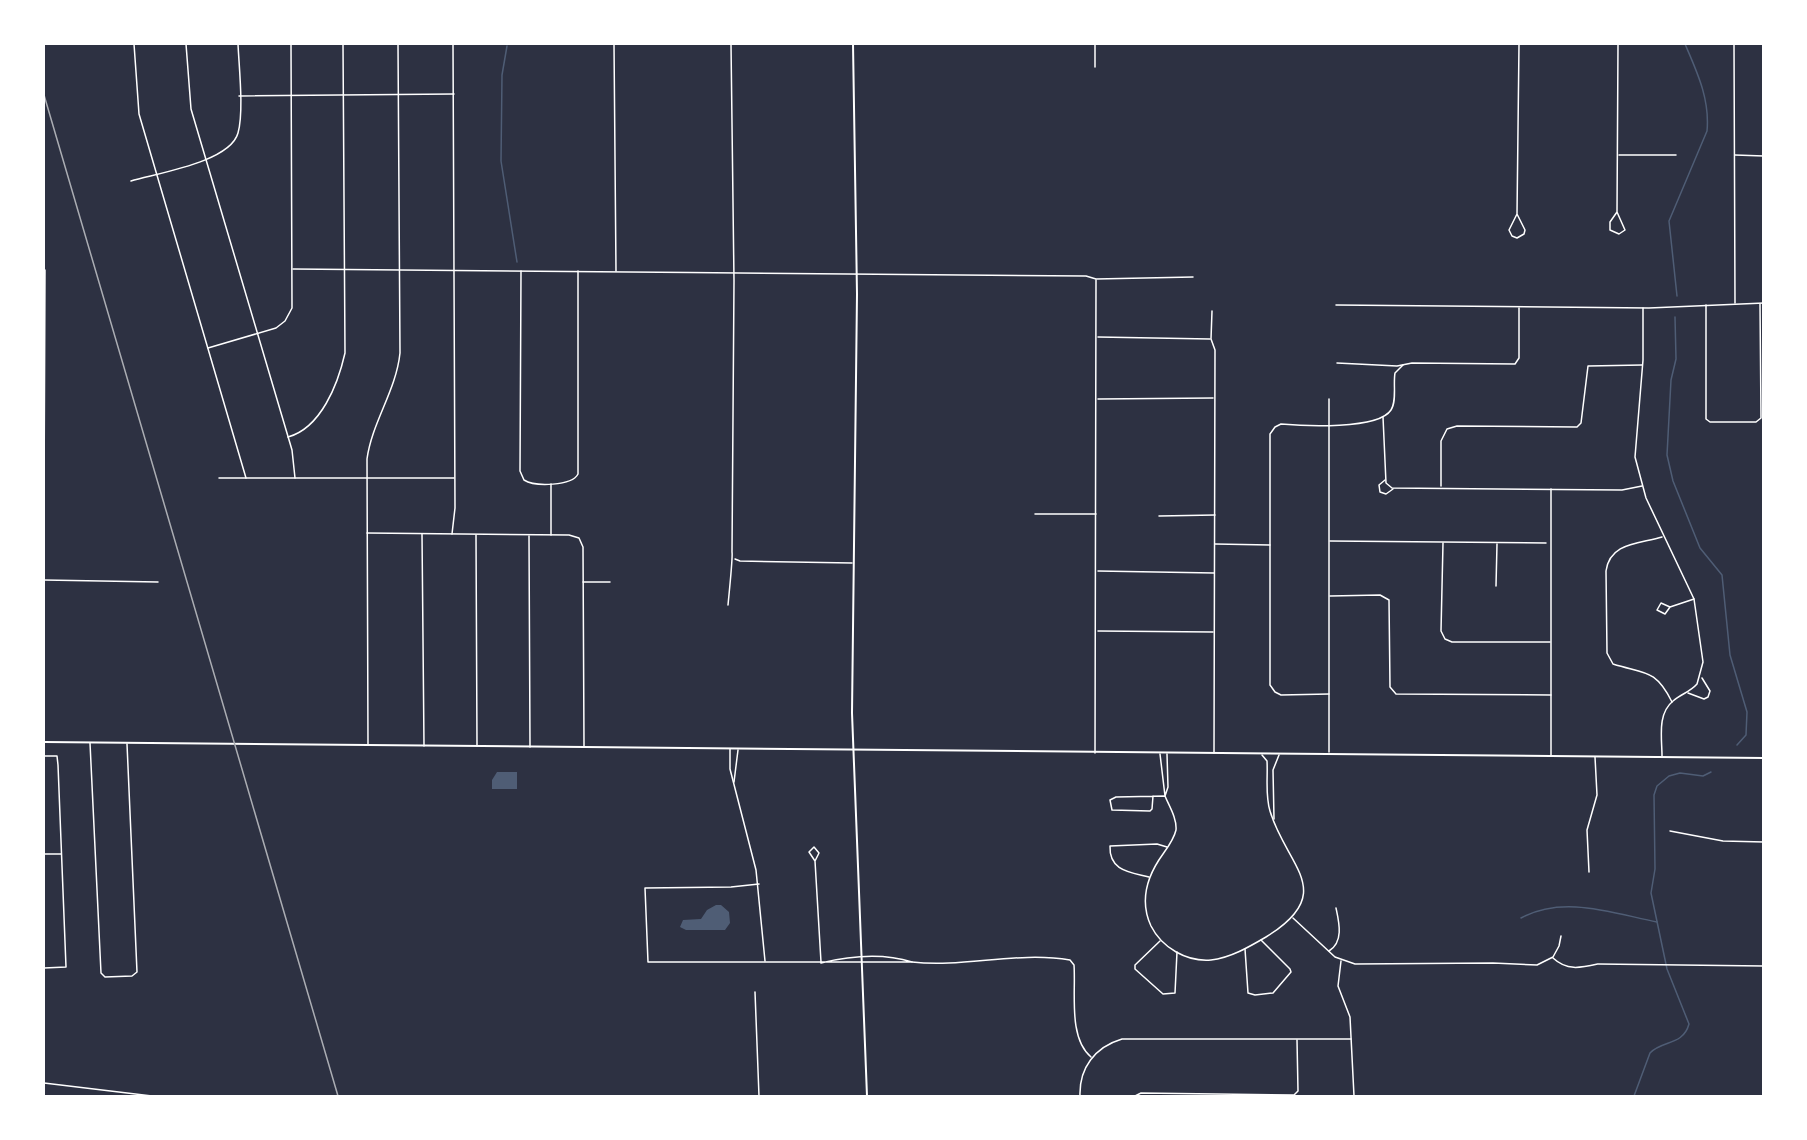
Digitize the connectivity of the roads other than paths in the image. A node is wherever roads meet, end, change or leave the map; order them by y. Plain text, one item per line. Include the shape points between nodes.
1 (134, 44) edge
2 (186, 44) edge
3 (238, 44) edge
4 (291, 44) edge
5 (343, 44) edge
6 (398, 44) edge
7 (453, 44) edge
8 (614, 44) edge
9 (731, 44) edge
10 (853, 44) edge
11 (1095, 44) edge
12 (1519, 44) edge
13 (1618, 44) edge
14 (1734, 44) edge
15 (1095, 67) dead end
16 (399, 94) junction
17 (454, 94) junction
18 (291, 95) junction
19 (344, 95) junction
20 (239, 96) junction
21 (1618, 155) junction
22 (1676, 155) dead end
23 (1734, 155) junction
24 (1764, 156) edge
25 (206, 159) junction
26 (156, 173) junction
27 (131, 181) dead end
28 (1617, 212) junction
29 (1517, 214) junction
30 (455, 268) junction
31 (293, 269) junction
32 (345, 269) junction
33 (400, 269) junction
34 (45, 270) dead end
35 (520, 270) junction
36 (578, 271) junction
37 (616, 272) junction
38 (734, 274) junction
39 (857, 276) junction
40 (1193, 277) dead end
41 (1096, 279) junction
42 (1706, 304) junction
43 (1735, 304) junction
44 (1760, 304) junction
45 (1764, 304) edge
46 (1336, 305) dead end
47 (1519, 306) junction
48 (1643, 308) junction
49 (1212, 311) dead end
50 (44, 321) edge
51 (257, 334) junction
52 (1097, 337) junction
53 (1211, 339) junction
54 (208, 348) junction
55 (1337, 363) dead end
56 (1642, 365) junction
57 (1403, 366) junction
58 (44, 380) edge
59 (1214, 398) junction
60 (1097, 399) junction
61 (1329, 399) dead end
62 (1383, 416) junction
63 (1329, 425) junction
64 (288, 436) junction
65 (44, 439) edge
66 (219, 478) dead end
67 (246, 478) junction
68 (295, 478) junction
69 (366, 478) junction
70 (455, 478) junction
71 (1386, 480) junction
72 (551, 483) junction
73 (1642, 486) junction
74 (1394, 488) junction
75 (1441, 488) junction
76 (1551, 489) junction
77 (44, 500) edge
78 (1035, 514) dead end
79 (1097, 514) junction
80 (1215, 515) junction
81 (1159, 516) dead end
82 (366, 533) junction
83 (422, 534) junction
84 (452, 534) junction
85 (476, 534) junction
86 (529, 535) junction
87 (552, 535) junction
88 (1663, 537) junction
89 (1329, 541) junction
90 (1443, 542) junction
91 (1497, 543) junction
92 (1546, 543) dead end
93 (1215, 544) junction
94 (1271, 545) junction
95 (734, 558) junction
96 (853, 563) junction
97 (1098, 571) junction
98 (1214, 573) junction
99 (44, 580) edge
100 (158, 582) dead end
101 (583, 582) junction
102 (610, 582) dead end
103 (1496, 585) dead end
104 (1329, 596) junction
105 (1694, 599) junction
106 (728, 605) dead end
107 (1670, 607) dead end
108 (1097, 631) junction
109 (1214, 632) junction
110 (1551, 642) junction
111 (1701, 676) junction
112 (1687, 693) junction
113 (1329, 694) junction
114 (1551, 695) junction
115 (1671, 702) junction
116 (44, 742) edge
117 (90, 742) junction
118 (127, 743) junction
119 (368, 745) junction
120 (423, 746) junction
121 (477, 747) junction
122 (530, 747) junction
123 (584, 748) junction
124 (730, 749) junction
125 (738, 750) junction
126 (852, 751) junction
127 (1095, 753) junction
128 (1160, 753) junction
129 (1167, 753) junction
130 (1214, 753) junction
131 (1262, 754) junction
132 (1279, 755) junction
133 (1329, 755) junction
134 (44, 756) edge
135 (1551, 756) junction
136 (1595, 756) junction
137 (1662, 757) junction
138 (1764, 758) edge
139 (734, 783) junction
140 (1165, 795) junction
141 (1153, 796) junction
142 (1274, 820) junction
143 (1670, 831) dead end
144 (1764, 842) edge
145 (1168, 847) junction
146 (44, 854) edge
147 (62, 854) junction
148 (815, 861) dead end
149 (1589, 872) dead end
150 (1149, 877) junction
151 (759, 884) junction
152 (1336, 908) dead end
153 (1292, 917) junction
154 (1561, 936) dead end
155 (1161, 940) junction
156 (1260, 940) junction
157 (1245, 948) junction
158 (1328, 951) junction
159 (1177, 952) junction
160 (861, 957) junction
161 (1552, 957) junction
162 (1342, 961) junction
163 (765, 962) junction
164 (912, 962) junction
165 (821, 963) junction
166 (861, 964) junction
167 (1763, 966) edge
168 (44, 968) edge
169 (755, 992) dead end
170 (1297, 1038) junction
171 (1351, 1039) junction
172 (1091, 1058) junction
173 (44, 1083) edge
174 (142, 1096) edge
175 (152, 1096) edge
176 (759, 1096) edge
177 (867, 1096) edge
178 (1080, 1096) edge
179 (1135, 1096) edge
180 (1354, 1096) edge

1 - 26 street via 138,106
2 - 25 street via 189,98
3 - 20 street
4 - 18 street
5 - 19 street
6 - 16 street
7 - 17 street
8 - 37 street
9 - 38 street
10 - 39 street
11 - 15 street
12 - 29 street
13 - 21 street
14 - 23 street
16 - 17 street
16 - 19 street
16 - 33 street
17 - 30 street
18 - 19 street
18 - 20 street
18 - 31 street
19 - 32 street
20 - 25 street via 235,139 224,152
21 - 22 street
21 - 28 street
23 - 24 street
23 - 43 street
25 - 26 street
25 - 51 street
26 - 27 street
26 - 54 street
28 - 28 street via 1610,230 1619,234 1625,225
29 - 29 street via 1509,230 1517,238 1525,230
30 - 33 street
30 - 35 street
30 - 70 street
31 - 32 street
31 - 51 street via 289,314 276,328
32 - 33 street
32 - 64 street via 346,341 341,366 318,417 306,429
33 - 69 street via 399,363 371,439
34 - 50 street
35 - 36 street
35 - 72 street via 520,471 529,483
36 - 37 street
36 - 72 street via 579,470 570,483
37 - 38 street
38 - 39 street
38 - 95 street
39 - 41 street
39 - 96 street
40 - 41 street
41 - 52 street
42 - 43 street
42 - 44 street via 1707,420 1759,421
42 - 48 street
43 - 44 street
44 - 45 street
46 - 47 street
47 - 48 street
47 - 57 street via 1517,362
48 - 56 street
49 - 53 street
50 - 58 street
51 - 54 street
51 - 64 street
52 - 53 street
52 - 60 street
53 - 59 street via 1215,350
54 - 67 street
55 - 57 street
56 - 73 street via 1635,452
56 - 75 street via 1586,367 1579,426 1447,429 1441,441
57 - 62 street via 1394,376 1393,407
58 - 65 street
59 - 60 street
59 - 80 street
60 - 79 street
61 - 63 street
62 - 63 street via 1356,424
62 - 71 street
63 - 89 street
63 - 94 street via 1281,424 1270,436
64 - 68 street
65 - 77 street
66 - 67 street
67 - 68 street
68 - 69 street
69 - 70 street
69 - 82 street
70 - 84 street
71 - 74 street via 1388,487
71 - 74 street via 1380,483 1380,492 1386,494
72 - 87 street
73 - 76 street via 1622,490
73 - 88 street
74 - 75 street
75 - 76 street
76 - 110 street
78 - 79 street
79 - 97 street
80 - 81 street
80 - 93 street
82 - 83 street
82 - 119 street
83 - 84 street
83 - 120 street
84 - 85 street
85 - 86 street
85 - 121 street
86 - 87 street
86 - 122 street
87 - 101 street via 579,538 583,547
88 - 105 street
88 - 115 street via 1621,548 1609,560 1607,653 1613,664 1652,676
89 - 90 street
89 - 104 street
90 - 91 street
90 - 110 street via 1445,639
91 - 92 street
91 - 103 street
93 - 94 street
93 - 98 street
94 - 113 street via 1271,687 1281,695
95 - 96 street
95 - 106 street via 729,573
96 - 126 street
97 - 98 street
97 - 108 street
98 - 109 street
99 - 100 street
101 - 102 street
101 - 123 street
104 - 113 street
104 - 114 street via 1380,596 1389,600 1390,687 1396,694
105 - 107 street
105 - 111 street via 1703,662
108 - 109 street
108 - 127 street
109 - 130 street
110 - 114 street
111 - 112 street
111 - 112 street via 1710,691 1708,698
112 - 115 street
113 - 133 street
114 - 135 street
115 - 137 street via 1662,720
116 - 117 street
117 - 118 street
117 - 118 street via 101,973 114,977 137,972
118 - 119 street
119 - 120 street
120 - 121 street
121 - 122 street
122 - 123 street
123 - 124 street
124 - 125 street
124 - 139 street
125 - 126 street
125 - 139 street
126 - 127 street
126 - 160 street
127 - 128 street
128 - 129 street
128 - 140 street
129 - 130 street
129 - 140 street
130 - 131 street
131 - 132 street
131 - 142 street via 1267,761 1268,803
132 - 133 street
132 - 142 street via 1273,770
133 - 135 street
134 - 147 street via 57,756
135 - 136 street
136 - 137 street
136 - 149 street via 1597,795 1587,830
137 - 138 street
139 - 151 street
140 - 141 street
140 - 145 street via 1176,827
141 - 141 street via 1112,797 1111,808 1150,811
142 - 153 street via 1303,882 1302,901
143 - 144 street via 1723,841
145 - 150 street
145 - 150 street via 1110,846 1115,866
146 - 147 street
147 - 168 street via 66,967
148 - 165 street
150 - 155 street via 1146,911
151 - 163 street
151 - 163 street via 645,888 648,962
152 - 158 street via 1340,927 1337,942
153 - 156 street
153 - 158 street
154 - 161 street
155 - 159 street
155 - 159 street via 1135,966 1163,994 1175,993
156 - 157 street
156 - 157 street via 1291,972 1273,993 1248,993
157 - 159 street via 1212,960
158 - 162 street
160 - 164 street
160 - 165 street
160 - 166 street
161 - 162 street via 1532,966
161 - 167 street via 1572,968 1598,964
162 - 171 street via 1338,986 1350,1017
163 - 165 street
164 - 166 street
164 - 172 street via 987,958 1072,961 1078,1038
165 - 166 street
166 - 177 street
169 - 176 street
170 - 171 street
170 - 172 street via 1131,1038 1105,1046
170 - 179 street via 1298,1091 1294,1095
171 - 180 street
172 - 178 street via 1081,1078
173 - 174 street
174 - 175 street

